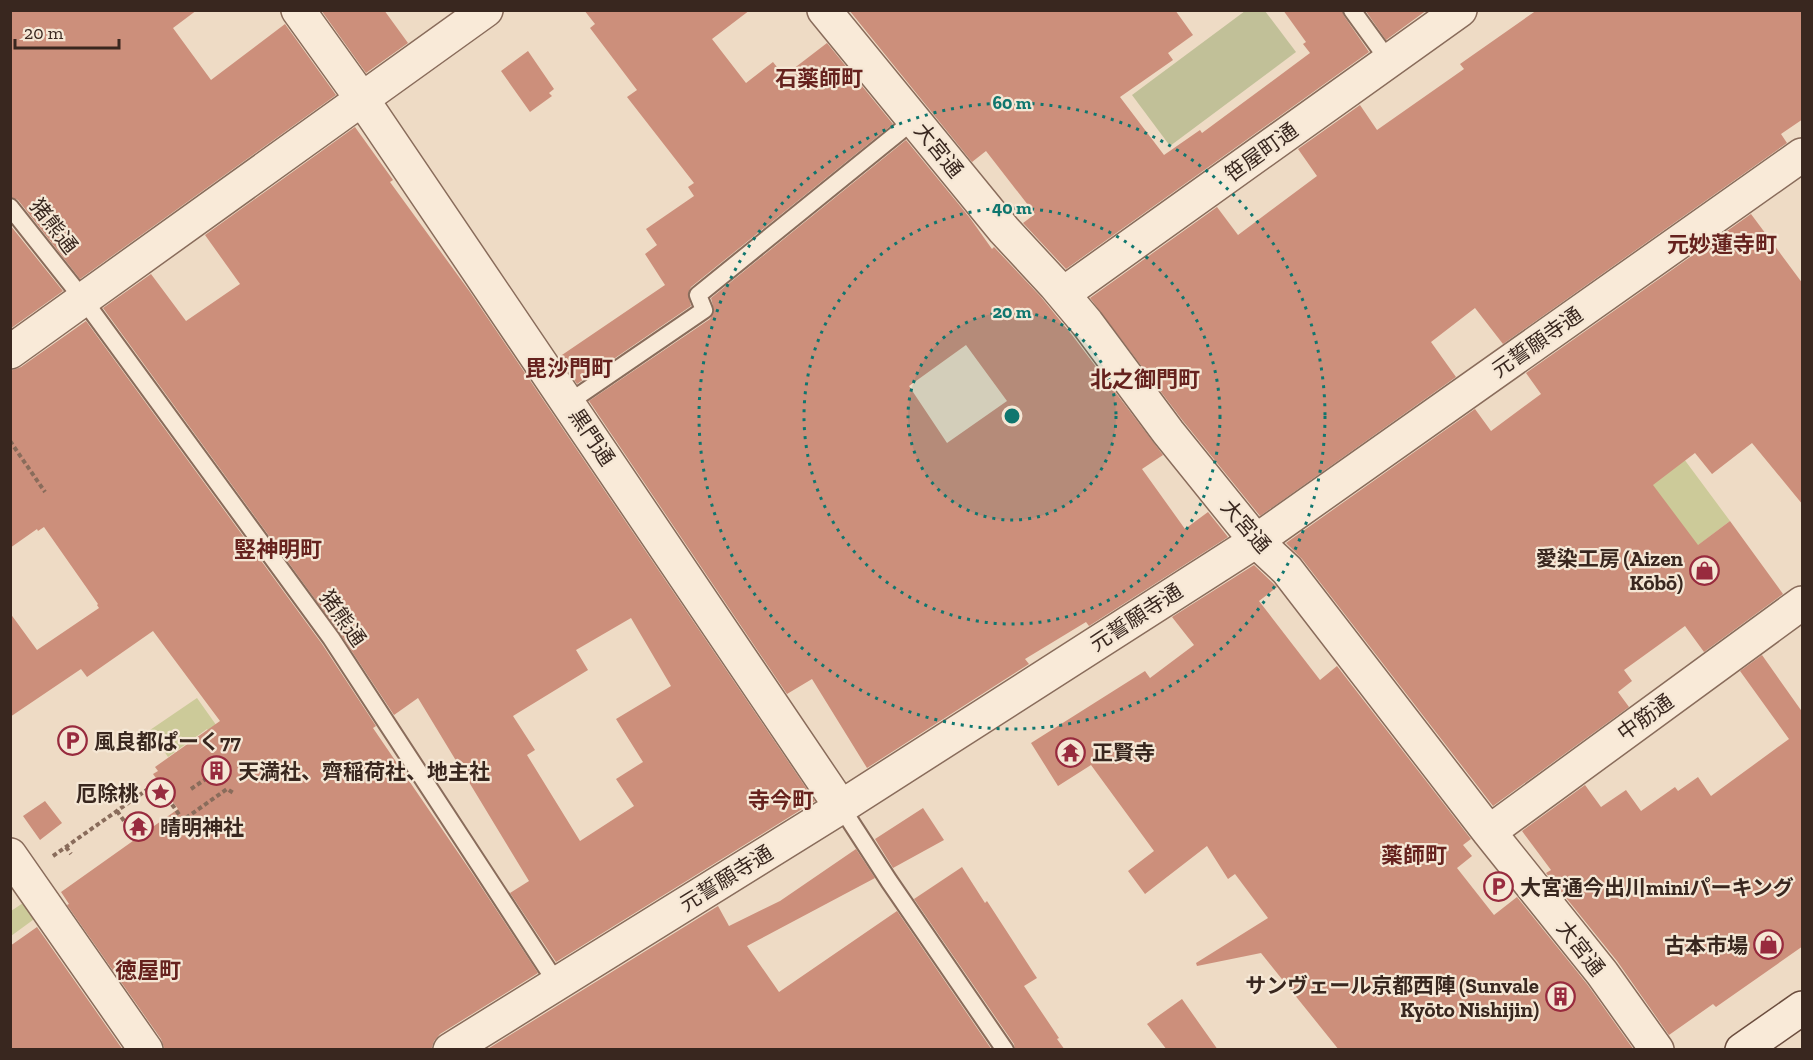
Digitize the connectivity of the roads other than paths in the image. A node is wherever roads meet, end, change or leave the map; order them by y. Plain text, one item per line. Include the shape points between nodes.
1 (298, 10) edge
2 (486, 10) edge
3 (824, 10) edge
4 (1352, 10) edge
5 (1460, 10) edge
6 (1389, 61) junction
7 (362, 99) junction
8 (914, 120) junction
9 (1803, 155) edge
10 (10, 207) edge
11 (1063, 294) junction
12 (83, 299) junction
13 (10, 352) edge
14 (568, 403) junction
15 (1256, 541) junction
16 (1803, 603) edge
17 (841, 807) junction
18 (1489, 832) junction
19 (18, 865) edge
20 (556, 982) junction
21 (1803, 1008) edge
22 (146, 1050) edge
23 (450, 1050) edge
24 (1005, 1050) edge
25 (1657, 1050) edge
26 (1742, 1050) edge

1 - 7 street, 黒門通
2 - 7 street
3 - 8 street, 大宮通
4 - 6 lane
5 - 6 street, 笹屋町通
6 - 11 street, 笹屋町通
7 - 12 street
7 - 14 street, 黒門通
8 - 11 street, 大宮通 via 1004,230
8 - 14 lane via 698,295 704,310
9 - 15 street, 元誓願寺通
10 - 12 lane, 猪熊通
11 - 15 street, 大宮通
12 - 13 street
12 - 20 lane, 猪熊通 via 331,638
14 - 17 street, 黒門通
15 - 17 street, 元誓願寺通
15 - 18 street, 大宮通 via 1287,570
16 - 18 street, 中筋通
17 - 20 street, 元誓願寺通
17 - 24 lane
18 - 25 street, 大宮通 via 1602,973
19 - 22 street
20 - 23 street, 元誓願寺通
21 - 26 street

